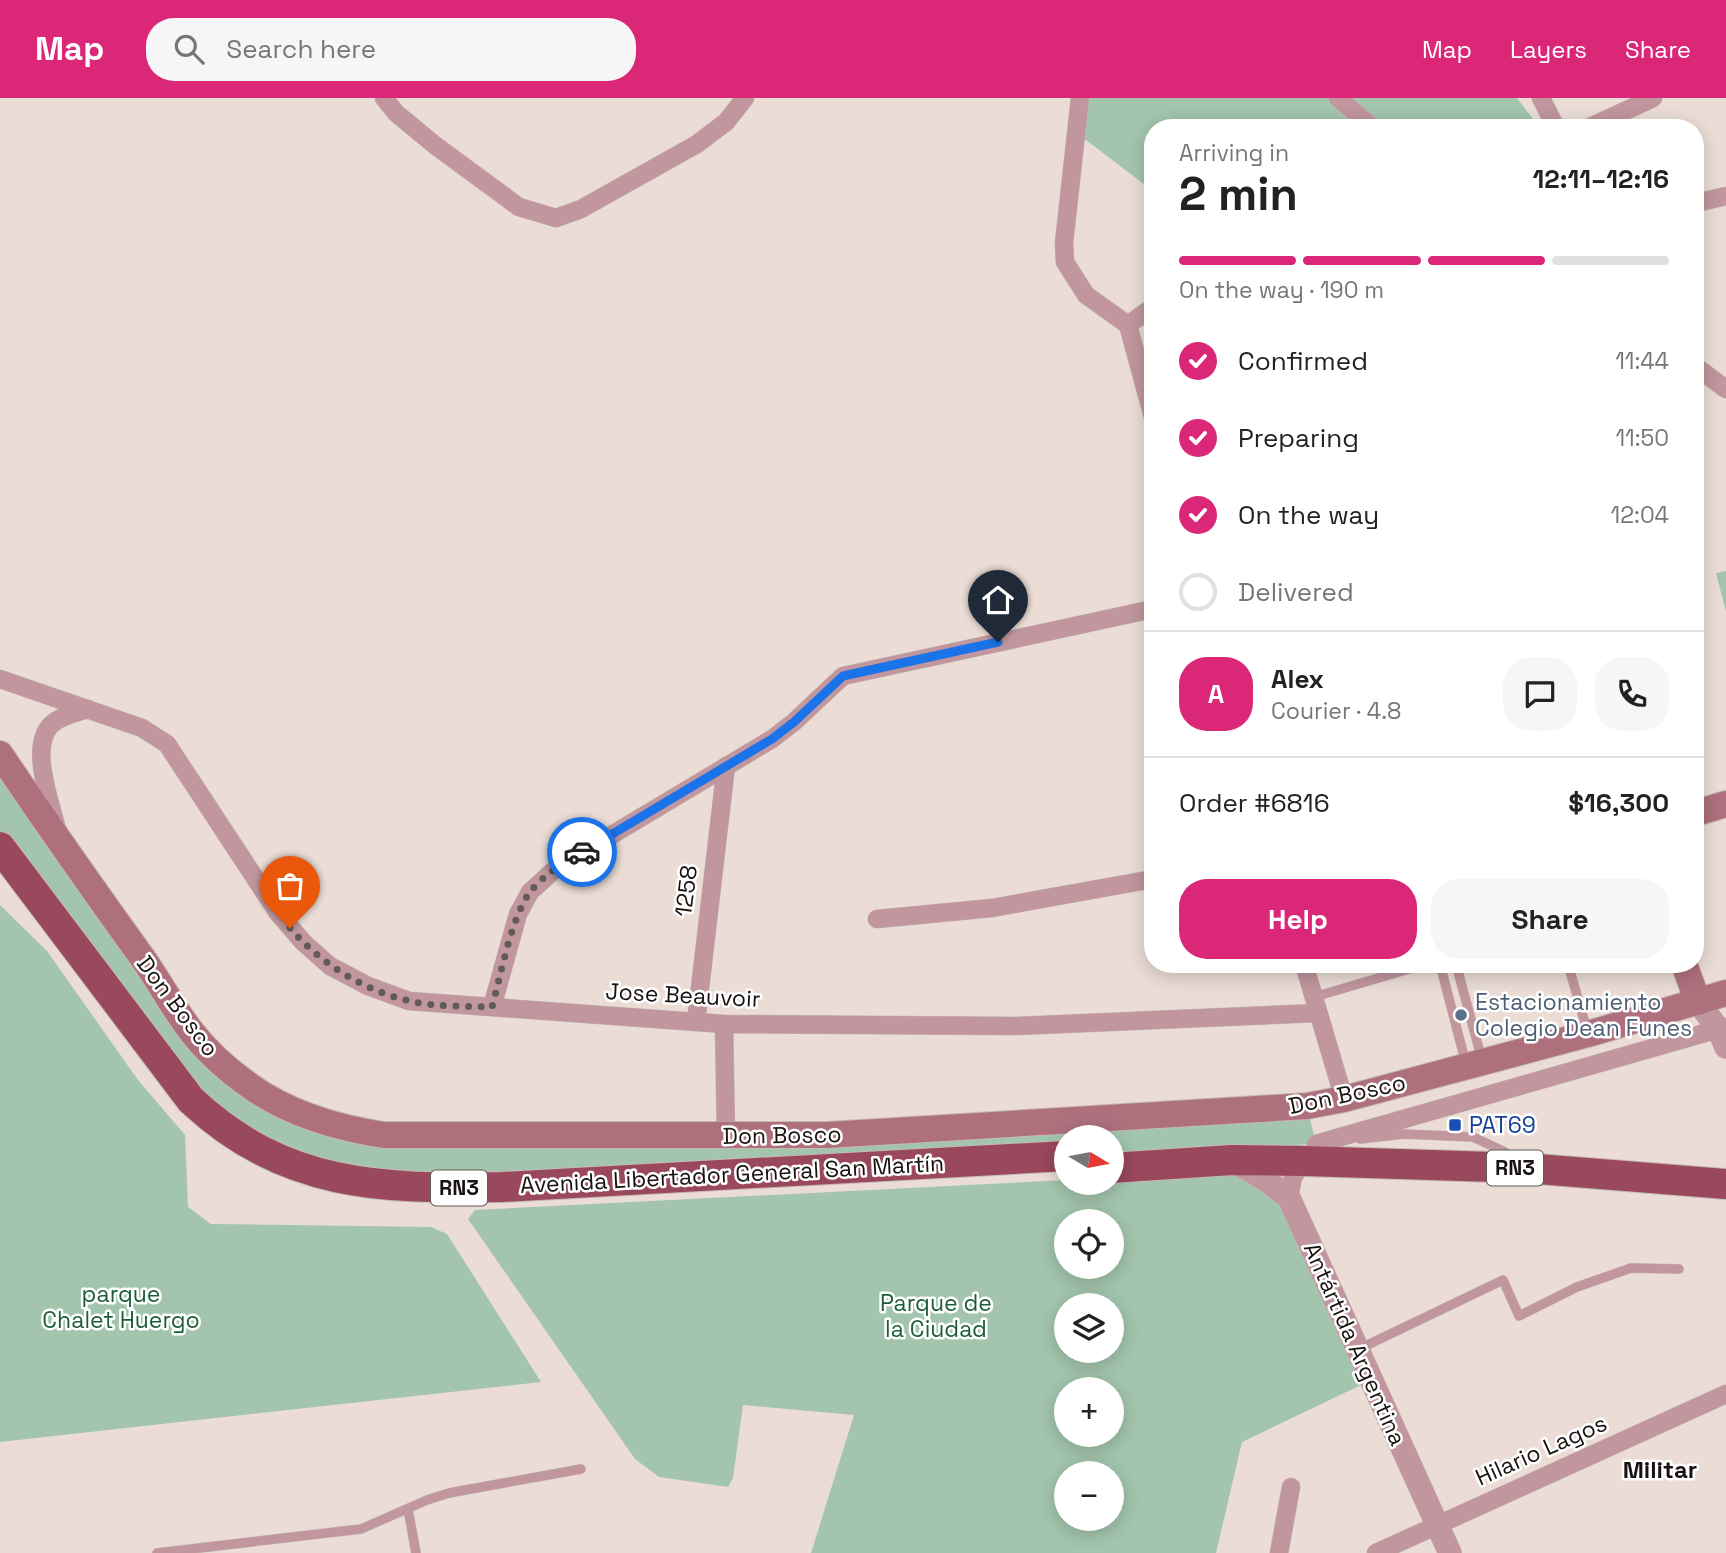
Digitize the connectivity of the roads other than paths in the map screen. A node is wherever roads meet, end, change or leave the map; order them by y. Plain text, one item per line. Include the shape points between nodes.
1 (384, 98) edge
2 (746, 98) edge
3 (1080, 98) edge
4 (1338, 98) edge
5 (1541, 98) edge
6 (1653, 98) edge
7 (1362, 119) edge
8 (1552, 119) edge
9 (1608, 119) edge
10 (1726, 197) edge
11 (1704, 201) edge
12 (1144, 313) edge
13 (1128, 325) junction
14 (1704, 373) edge
15 (1144, 384) edge
16 (1726, 389) edge
17 (1144, 611) edge
18 (0, 679) edge
19 (88, 709) junction
20 (0, 754) edge
21 (726, 766) junction
22 (1726, 804) edge
23 (1704, 811) edge
24 (60, 844) junction
25 (0, 847) edge
26 (0, 872) edge
27 (1144, 881) edge
28 (877, 919) dead end
29 (1306, 973) edge
30 (1402, 973) edge
31 (1443, 973) edge
32 (1458, 973) edge
33 (1571, 973) edge
34 (1687, 973) edge
35 (1726, 993) edge
36 (1698, 1002) junction
37 (1315, 1005) junction
38 (492, 1007) junction
39 (696, 1022) junction
40 (724, 1024) junction
41 (1588, 1034) junction
42 (1724, 1034) edge
43 (1475, 1064) junction
44 (1344, 1099) junction
45 (726, 1136) junction
46 (1124, 1153) edge
47 (1310, 1153) junction
48 (1054, 1157) edge
49 (1231, 1160) junction
50 (1124, 1167) edge
51 (1726, 1169) edge
52 (1054, 1173) edge
53 (1726, 1184) edge
54 (1289, 1198) junction
55 (1679, 1269) dead end
56 (1357, 1349) junction
57 (1726, 1394) edge
58 (581, 1469) dead end
59 (1291, 1487) dead end
60 (408, 1509) junction
61 (1436, 1524) junction
62 (157, 1553) edge
63 (416, 1553) edge
64 (1279, 1553) edge
65 (1376, 1553) edge
66 (1450, 1553) edge

1 - 2 street via 436,146 519,208 556,218 581,209 697,144 726,122
3 - 13 street via 1065,262 1086,295
4 - 7 street
5 - 8 street
6 - 9 street
10 - 11 street
12 - 13 street
13 - 15 street
14 - 16 street
17 - 21 street via 843,676 772,739
18 - 19 street
19 - 24 street via 60,718 49,726 42,741 40,757
19 - 38 street, Jose Beauvoir via 142,728 167,744 278,913 330,966 410,1001
20 - 24 main road, Don Bosco
21 - 38 street via 555,869 530,892 518,914
21 - 39 street, 1258
22 - 23 main road
24 - 45 main road, Don Bosco via 192,1032 251,1087 284,1105 352,1130 384,1135
25 - 48 highway, Avenida Libertador General San Martín / RN3 via 191,1100 214,1122 249,1143 314,1173 381,1185 449,1188
26 - 52 highway, Avenida Libertador General San Martín / RN3 via 138,1059 191,1121 259,1166 343,1198 440,1203
27 - 28 street via 992,908
29 - 37 street
30 - 37 lane
31 - 43 lane
32 - 43 lane
33 - 41 lane
34 - 36 main road
35 - 36 main road, Don Bosco
36 - 41 main road, Don Bosco
36 - 42 street
37 - 40 street, Jose Beauvoir via 1016,1026
37 - 44 street
38 - 39 street, Jose Beauvoir
39 - 40 street, Jose Beauvoir
40 - 45 street
41 - 43 main road, Don Bosco
42 - 47 street, Don Bosco
43 - 44 main road, Don Bosco
44 - 45 main road, Don Bosco via 1307,1107 827,1135
46 - 47 highway, RN3
47 - 49 highway, RN3
47 - 51 highway, RN3 via 1505,1152
47 - 53 highway, RN3
47 - 54 street via 1293,1177
49 - 50 highway, RN3
49 - 54 street, Antártida Argentina
54 - 56 street, Antártida Argentina
55 - 56 lane via 1631,1268 1577,1287 1519,1316 1503,1280
56 - 61 street, Antártida Argentina
57 - 61 street, Hilario Lagos
58 - 60 lane via 449,1493
59 - 64 street
60 - 62 lane via 361,1529
60 - 63 lane
61 - 65 street, Hilario Lagos
61 - 66 street, Antártida Argentina

